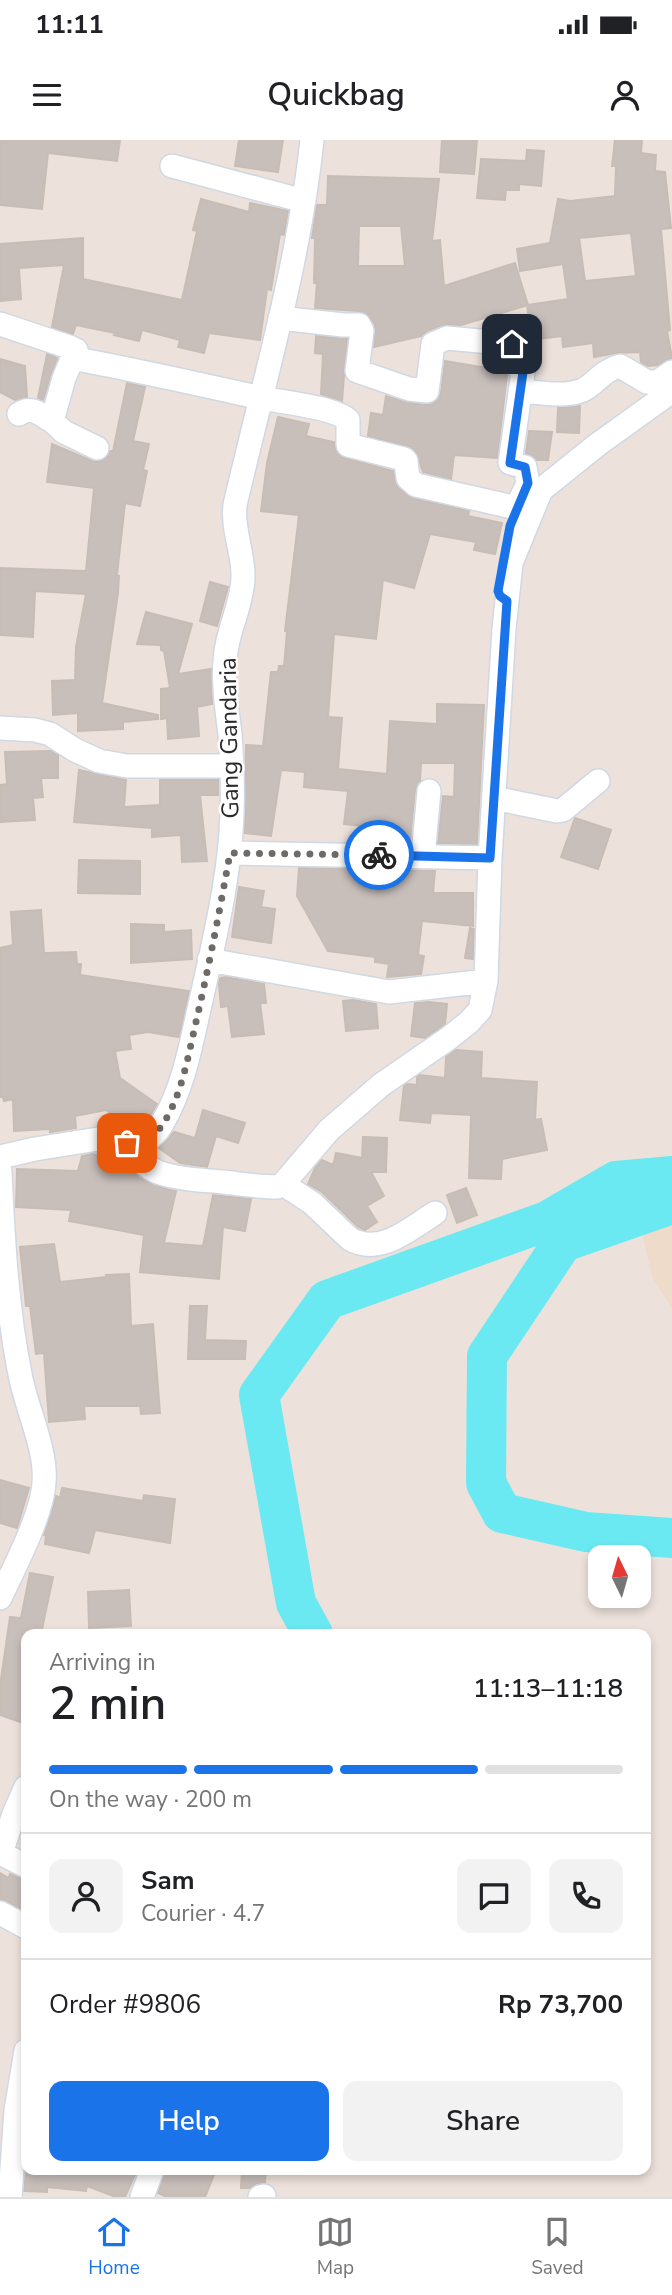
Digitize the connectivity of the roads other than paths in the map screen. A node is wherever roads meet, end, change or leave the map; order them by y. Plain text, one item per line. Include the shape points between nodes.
1 (312, 140) edge
2 (172, 166) dead end
3 (304, 201) junction
4 (280, 318) junction
5 (0, 324) edge
6 (76, 350) junction
7 (672, 372) edge
8 (521, 391) junction
9 (672, 391) edge
10 (261, 398) junction
11 (19, 414) dead end
12 (52, 421) junction
13 (97, 448) dead end
14 (534, 487) junction
15 (517, 508) junction
16 (501, 601) junction
17 (0, 728) edge
18 (232, 766) junction
19 (598, 781) dead end
20 (429, 791) dead end
21 (494, 798) junction
22 (230, 853) junction
23 (423, 856) junction
24 (490, 858) junction
25 (209, 960) junction
26 (486, 981) junction
27 (135, 1145) junction
28 (0, 1157) edge
29 (0, 1171) edge
30 (278, 1186) junction
31 (435, 1213) dead end
32 (0, 1598) edge
33 (21, 1798) edge
34 (1, 1853) edge
35 (21, 1863) edge
36 (0, 1913) edge
37 (21, 1924) edge
38 (21, 2080) edge
39 (150, 2175) edge
40 (10, 2197) edge
41 (142, 2197) edge

1 - 3 street, Gang Gandaria
2 - 3 street
3 - 4 street, Gang Gandaria
4 - 8 street via 359,325 357,371 427,391 433,344 447,338 512,344 515,363 523,372
4 - 10 street, Gang Gandaria
5 - 6 street
6 - 10 street via 87,362
6 - 12 street
7 - 8 street via 648,382 620,366 574,392
8 - 14 street via 510,463 525,467
9 - 14 street
10 - 15 street via 336,412 348,420 348,445 404,459 408,478 416,485
10 - 18 street, Gang Gandaria via 233,519 243,576 225,658
11 - 12 street via 33,410
12 - 13 street
14 - 15 street
14 - 16 street
15 - 16 street via 510,526
16 - 21 street
17 - 18 street via 50,734 99,761 127,766
18 - 22 street, Gang Gandaria
19 - 21 street via 557,811
20 - 23 street
21 - 24 street
22 - 23 street
22 - 25 street, Gang Gandaria
23 - 24 street
24 - 26 street
25 - 26 street via 389,992
25 - 27 street, Gang Gandaria via 174,1101 153,1136
26 - 30 street via 475,1016 381,1085 329,1130
27 - 28 street via 98,1139
27 - 30 street via 141,1161 169,1176
29 - 32 street via 4,1259 18,1363 45,1474 42,1500
30 - 31 street via 312,1203 357,1243 389,1241
33 - 34 street
34 - 35 street
36 - 37 street
38 - 40 street
39 - 41 street

